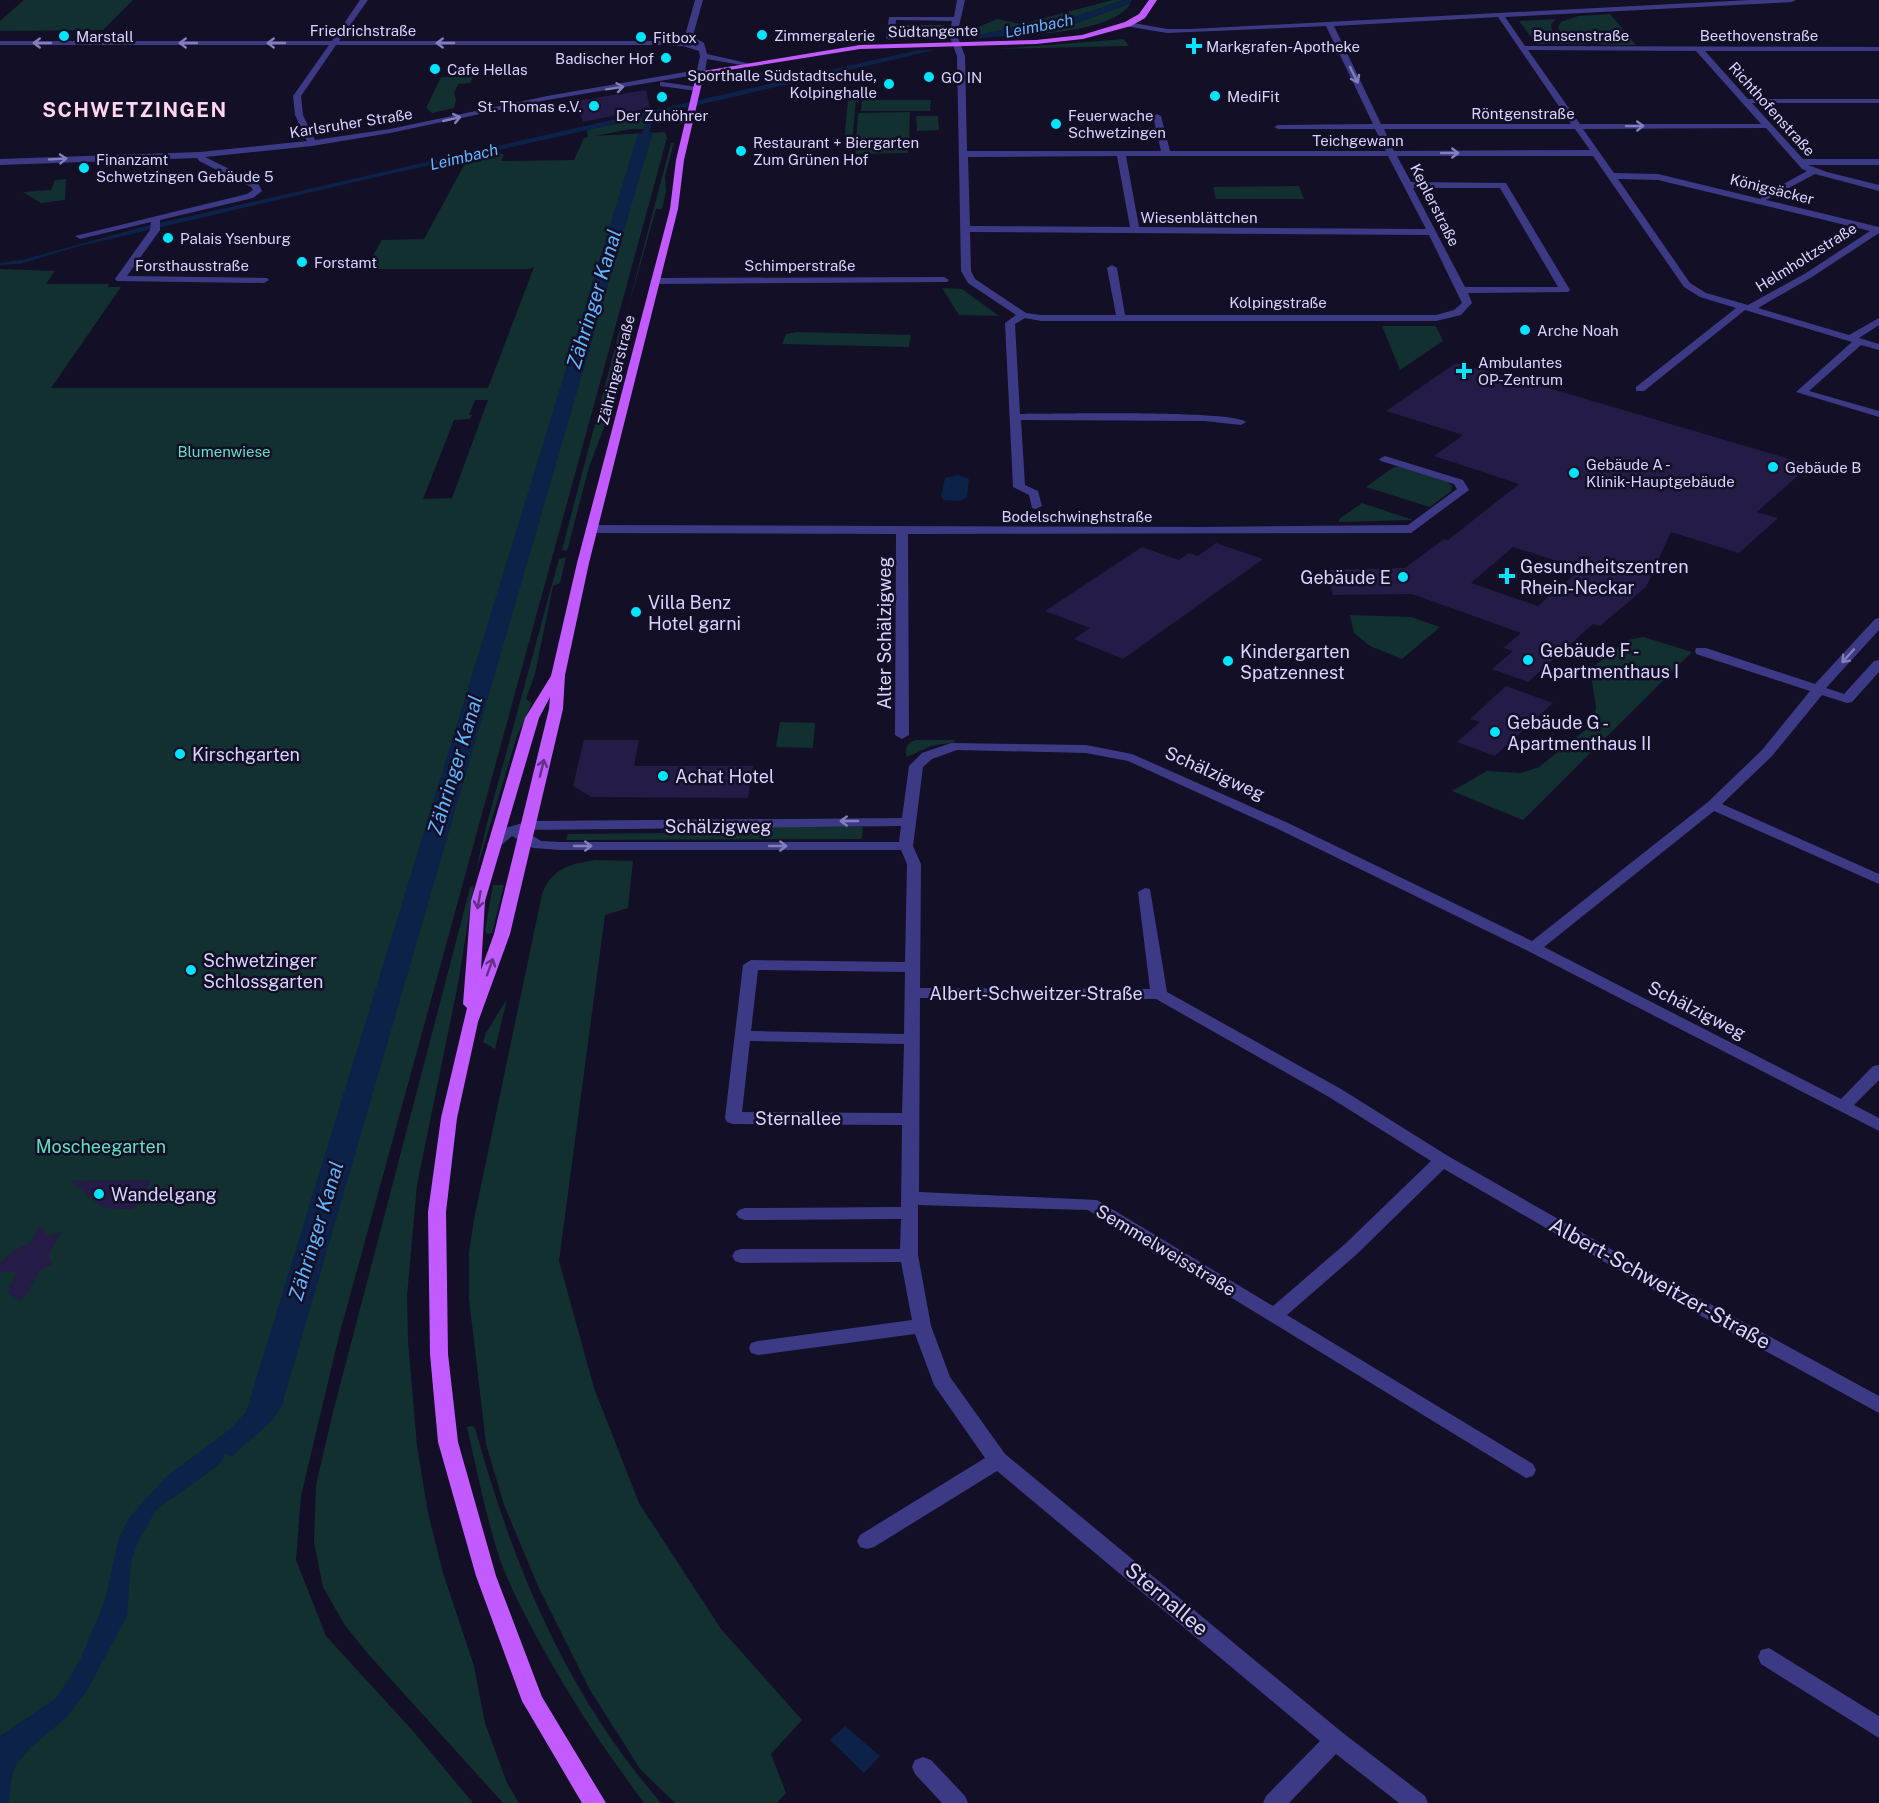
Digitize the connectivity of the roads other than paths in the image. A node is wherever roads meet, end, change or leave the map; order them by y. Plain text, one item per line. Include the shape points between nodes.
1 (364, 0) edge
2 (699, 0) edge
3 (961, 0) edge
4 (1655, 0) edge
5 (1792, 0) edge
6 (1152, 1) edge
7 (1726, 2) edge
8 (1663, 7) junction
9 (1500, 15) junction
10 (957, 19) junction
11 (1128, 24) junction
12 (1329, 24) junction
13 (890, 38) dead end
14 (0, 43) edge
15 (334, 43) junction
16 (957, 44) junction
17 (1522, 48) junction
18 (1639, 49) joint
19 (1699, 49) junction
20 (1879, 49) edge
21 (702, 52) junction
22 (747, 64) junction
23 (701, 72) junction
24 (645, 82) junction
25 (697, 89) junction
26 (1745, 101) junction
27 (1879, 101) edge
28 (1157, 116) dead end
29 (1577, 126) junction
30 (1768, 126) junction
31 (1278, 127) dead end
32 (1378, 127) junction
33 (312, 143) junction
34 (1391, 153) junction
35 (1595, 153) junction
36 (963, 154) junction
37 (1121, 154) junction
38 (1166, 154) junction
39 (200, 155) junction
40 (0, 162) edge
41 (1799, 162) junction
42 (1879, 162) edge
43 (1814, 171) junction
44 (1611, 176) junction
45 (1408, 185) junction
46 (1879, 188) edge
47 (1765, 198) dead end
48 (156, 224) junction
49 (965, 230) junction
50 (1878, 230) edge
51 (1136, 231) junction
52 (1432, 232) junction
53 (80, 236) dead end
54 (1112, 268) dead end
55 (264, 280) dead end
56 (655, 280) junction
57 (944, 280) dead end
58 (1462, 290) junction
59 (1746, 308) junction
60 (1023, 315) junction
61 (1121, 318) junction
62 (1879, 321) edge
63 (1855, 340) junction
64 (1879, 346) edge
65 (1640, 389) dead end
66 (1879, 414) edge
67 (1015, 417) junction
68 (1241, 422) dead end
69 (1385, 459) dead end
70 (1036, 506) dead end
71 (591, 529) junction
72 (902, 530) junction
73 (1879, 622) edge
74 (1701, 651) dead end
75 (1879, 664) edge
76 (558, 675) junction
77 (1818, 689) junction
78 (902, 735) dead end
79 (1713, 805) junction
80 (907, 822) junction
81 (506, 823) junction
82 (527, 832) junction
83 (494, 844) joint
84 (906, 846) junction
85 (1879, 880) edge
86 (1145, 892) dead end
87 (1533, 948) junction
88 (913, 967) junction
89 (912, 993) junction
90 (1159, 994) junction
91 (470, 1022) junction
92 (742, 1036) junction
93 (912, 1039) junction
94 (1879, 1070) edge
95 (1844, 1107) junction
96 (909, 1119) junction
97 (1879, 1125) edge
98 (1442, 1160) junction
99 (908, 1206) junction
100 (745, 1214) dead end
101 (909, 1255) junction
102 (741, 1256) dead end
103 (1274, 1316) junction
104 (922, 1326) junction
105 (758, 1348) dead end
106 (1879, 1405) edge
107 (998, 1460) junction
108 (1526, 1470) dead end
109 (867, 1541) dead end
110 (1769, 1657) dead end
111 (1879, 1728) edge
112 (1335, 1740) junction
113 (923, 1767) dead end
114 (596, 1803) edge
115 (957, 1803) edge
116 (1274, 1803) edge
117 (1417, 1803) edge

1 - 15 street
2 - 21 street via 690,32
3 - 10 street, Kolpingstraße
4 - 8 street
5 - 7 street
6 - 11 main road, Südtangente via 1142,16
7 - 8 street
8 - 9 street
9 - 12 street
9 - 17 street, Helmholtzstraße
10 - 13 street via 892,19
10 - 16 street, Kolpingstraße via 953,35
11 - 12 street via 1174,32
11 - 16 main road, Südtangente via 1083,37
12 -> 32 street, Keplerstraße
15 -> 14 street, Friedrichstraße
21 -> 15 street, Friedrichstraße via 684,44 665,43
15 - 33 street via 297,96 299,115
16 - 22 main road, Südtangente via 860,47
16 - 36 street, Kolpingstraße via 961,53
17 - 18 street, Bunsenstraße
17 - 29 street, Helmholtzstraße
18 - 19 street, Beethovenstraße
19 - 20 street, Beethovenstraße
19 - 26 street, Richthofenstraße
21 - 22 street, Friedrichstraße
21 - 23 street
22 - 23 main road, Südtangente
23 - 24 street, Karlsruher Straße
23 - 25 main road, Zähringerstraße
24 - 25 street
33 -> 24 street, Karlsruher Straße via 390,132
25 - 56 main road, Zähringerstraße via 676,180 674,209
26 - 27 street
26 - 30 street, Richthofenstraße
28 - 38 street
29 -> 30 street, Röntgenstraße
29 - 32 street, Röntgenstraße
29 - 35 street, Helmholtzstraße
30 - 41 street, Richthofenstraße
31 - 32 street, Röntgenstraße
32 - 34 street, Keplerstraße
33 - 39 street, Karlsruher Straße
34 -> 35 street, Teichgewann
34 - 38 street, Teichgewann
34 - 45 street, Keplerstraße
35 - 44 street, Helmholtzstraße
36 - 37 street, Teichgewann
36 - 49 street, Kolpingstraße
37 - 38 street, Teichgewann
37 - 51 street
40 -> 39 street, Karlsruher Straße
39 - 48 street via 255,185 258,191
41 - 42 street
41 - 43 street, Richthofenstraße
43 - 46 street
43 - 47 street, Richthofenstraße
44 - 50 street, Königsäcker via 1658,177
44 - 59 street, Helmholtzstraße via 1687,285 1703,296
45 - 52 street, Keplerstraße
45 - 58 street via 1503,185 1565,290
48 - 53 street
48 - 55 street, Forsthausstraße via 120,279
49 - 51 street, Wiesenblättchen
49 - 60 street, Kolpingstraße via 966,271 970,281
50 - 59 street, Helmholtzstraße via 1809,275
51 - 52 street, Wiesenblättchen
52 - 58 street, Keplerstraße
54 - 61 street
56 - 57 street, Schimperstraße
56 - 71 main road, Zähringerstraße
58 - 61 street, Kolpingstraße via 1467,303 1464,309 1436,318
59 - 63 street, Helmholtzstraße
59 - 65 street, Helmholtzstraße
60 - 61 street, Kolpingstraße
60 - 67 street via 1010,323
62 - 63 street
63 - 64 street, Helmholtzstraße
63 - 66 street via 1801,392
67 - 68 street via 1205,418
67 - 70 street, Bodelschwinghstraße via 1019,487 1034,493
69 - 72 street, Bodelschwinghstraße via 1459,482 1463,490 1411,529
71 - 72 street, Bodelschwinghstraße
71 - 76 main road, Zähringerstraße
72 - 78 street, Alter Schälzigweg
73 -> 77 street
74 - 77 street
75 - 77 street via 1846,699
76 - 81 main road, Zähringerstraße via 532,718
82 -> 76 main road, Zähringerstraße via 556,709
77 - 79 street via 1767,753
79 - 85 street
79 - 87 street
80 -> 82 street, Schälzigweg
80 - 84 street, Schälzigweg
80 - 87 street, Schälzigweg via 916,766 941,749 1074,749 1121,756 1173,775 1284,826
81 - 82 street, Schälzigweg
81 - 83 street
82 -> 84 street, Schälzigweg via 538,845 560,846
91 -> 82 main road, Zähringerstraße via 502,934
83 -> 91 main road via 478,901
84 - 88 street, Sternallee via 914,864
86 - 90 street, Albert-Schweitzer-Straße
87 - 95 street, Schälzigweg
88 - 89 street, Sternallee
88 - 92 street, Sternallee via 751,965
89 - 90 street, Albert-Schweitzer-Straße
89 - 93 street, Sternallee
90 - 98 street, Albert-Schweitzer-Straße via 1335,1093
91 - 114 main road via 449,1118 437,1212 438,1342 448,1442 486,1576 533,1701
92 - 93 street
92 - 96 street, Sternallee via 733,1118
93 - 96 street, Sternallee
94 - 95 street
95 - 97 street, Schälzigweg
96 - 99 street, Sternallee
98 - 103 street via 1351,1249
98 - 106 street, Albert-Schweitzer-Straße
99 - 100 street
99 - 101 street, Sternallee
99 - 103 street, Semmelweisstraße via 1091,1204
101 - 102 street
101 - 104 street, Sternallee
103 - 108 street, Semmelweisstraße
104 - 105 street
104 - 107 street, Sternallee via 941,1380
107 - 109 street
107 - 112 street, Sternallee
110 - 111 street
112 - 116 street
112 - 117 street, Sternallee
113 - 115 street

